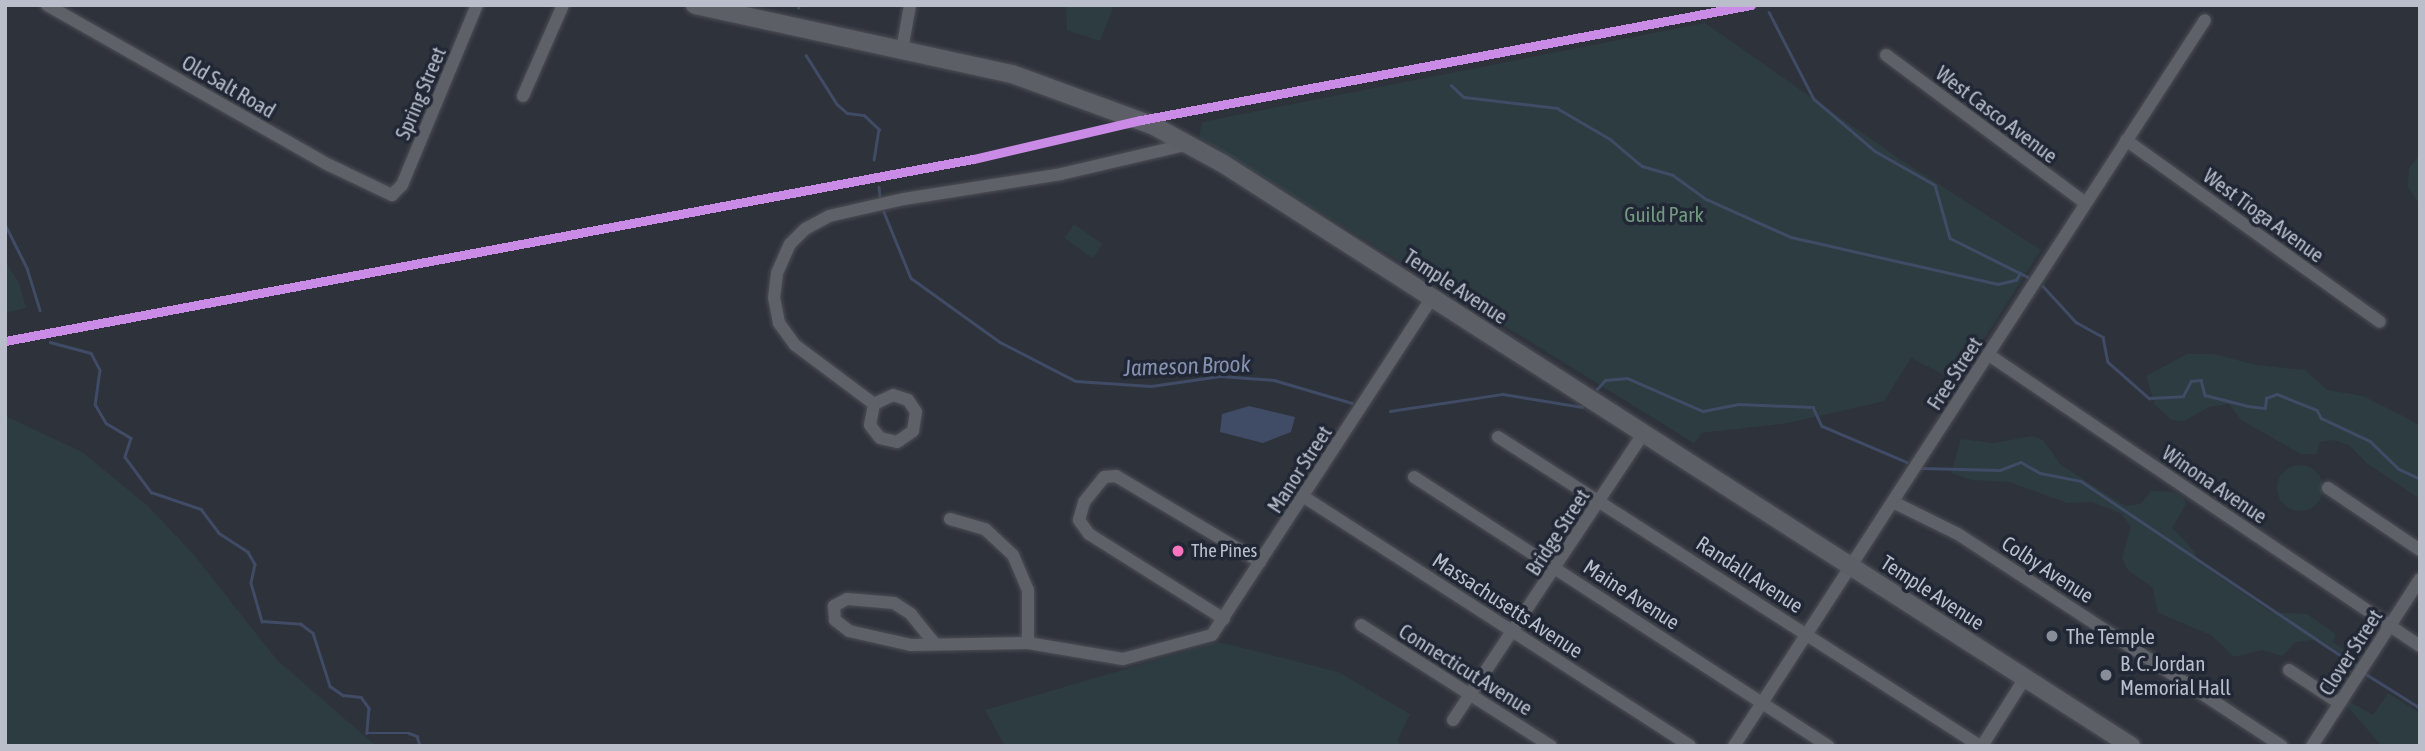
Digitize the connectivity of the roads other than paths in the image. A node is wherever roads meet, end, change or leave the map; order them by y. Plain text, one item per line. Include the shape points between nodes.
1 (47, 5) edge
2 (477, 5) edge
3 (563, 5) edge
4 (695, 5) edge
5 (910, 5) edge
6 (2205, 20) dead end
7 (902, 50) junction
8 (1886, 55) dead end
9 (523, 96) dead end
10 (2126, 140) junction
11 (1189, 144) junction
12 (395, 194) joint
13 (2085, 203) junction
14 (1432, 298) junction
15 (2380, 322) dead end
16 (1989, 355) junction
17 (874, 404) dead end
18 (1644, 433) junction
19 (1498, 437) dead end
20 (1414, 477) dead end
21 (2328, 488) dead end
22 (1304, 497) junction
23 (1600, 501) junction
24 (1894, 502) junction
25 (950, 519) dead end
26 (2420, 550) edge
27 (1260, 562) junction
28 (1851, 566) junction
29 (1557, 568) junction
30 (2420, 579) edge
31 (1224, 620) junction
32 (1361, 625) dead end
33 (2390, 626) junction
34 (1515, 632) junction
35 (1808, 634) junction
36 (935, 643) junction
37 (1028, 643) junction
38 (2420, 646) edge
39 (2288, 670) dead end
40 (2025, 678) junction
41 (1470, 693) junction
42 (2339, 703) junction
43 (1763, 704) junction
44 (1453, 720) dead end
45 (1552, 746) edge
46 (1690, 746) edge
47 (1734, 746) edge
48 (1828, 746) edge
49 (1981, 746) edge
50 (2131, 746) edge
51 (2281, 746) edge
52 (2312, 746) edge

1 - 12 street, Old Salt Road via 329,165
2 - 12 street, Spring Street
3 - 9 street
4 - 7 street, Temple Avenue
5 - 7 street
6 - 10 street, Free Street
7 - 11 street, Temple Avenue via 1060,88
8 - 13 street, West Casco Avenue
10 - 13 street, Free Street
10 - 15 street, West Tioga Avenue
11 - 14 street, Temple Avenue
11 - 17 street via 1113,164 904,198 829,216 805,229 787,250 777,273 774,298 779,323 804,352
13 - 16 street, Free Street
14 - 18 street, Temple Avenue
14 - 22 street, Manor Street
16 - 24 street, Free Street
16 - 33 street, Winona Avenue
18 - 23 street, Bridge Street
18 - 28 street, Temple Avenue
19 - 23 street, Randall Avenue
20 - 29 street, Maine Avenue
21 - 26 street
22 - 27 street, Manor Street
22 - 34 street, Massachusetts Avenue
23 - 29 street, Bridge Street
23 - 35 street, Randall Avenue
24 - 28 street, Free Street
24 - 51 street, Colby Avenue via 1950,529
25 - 37 street via 985,529 1013,555 1030,598
27 - 31 street, Manor Street
27 - 31 street via 1116,475 1104,477 1084,502 1079,520 1089,534
28 - 35 street, Free Street
28 - 40 street, Temple Avenue
29 - 34 street, Bridge Street
29 - 43 street, Maine Avenue
30 - 33 street, Clover Street
31 - 37 street, Manor Street via 1212,635 1133,658
32 - 41 street, Connecticut Avenue
33 - 38 street, Winona Avenue
33 - 42 street, Clover Street
34 - 41 street, Bridge Street
34 - 46 street, Massachusetts Avenue
35 - 43 street, Free Street
35 - 49 street, Randall Avenue
36 - 36 street, Manor Street via 911,614 894,603 847,599 834,606 833,616 839,624 869,638 901,644
36 - 37 street, Manor Street
39 - 42 street
40 - 49 street
40 - 50 street, Temple Avenue
41 - 44 street, Bridge Street
41 - 45 street, Connecticut Avenue
42 - 52 street, Clover Street
43 - 47 street, Free Street
43 - 48 street, Maine Avenue

